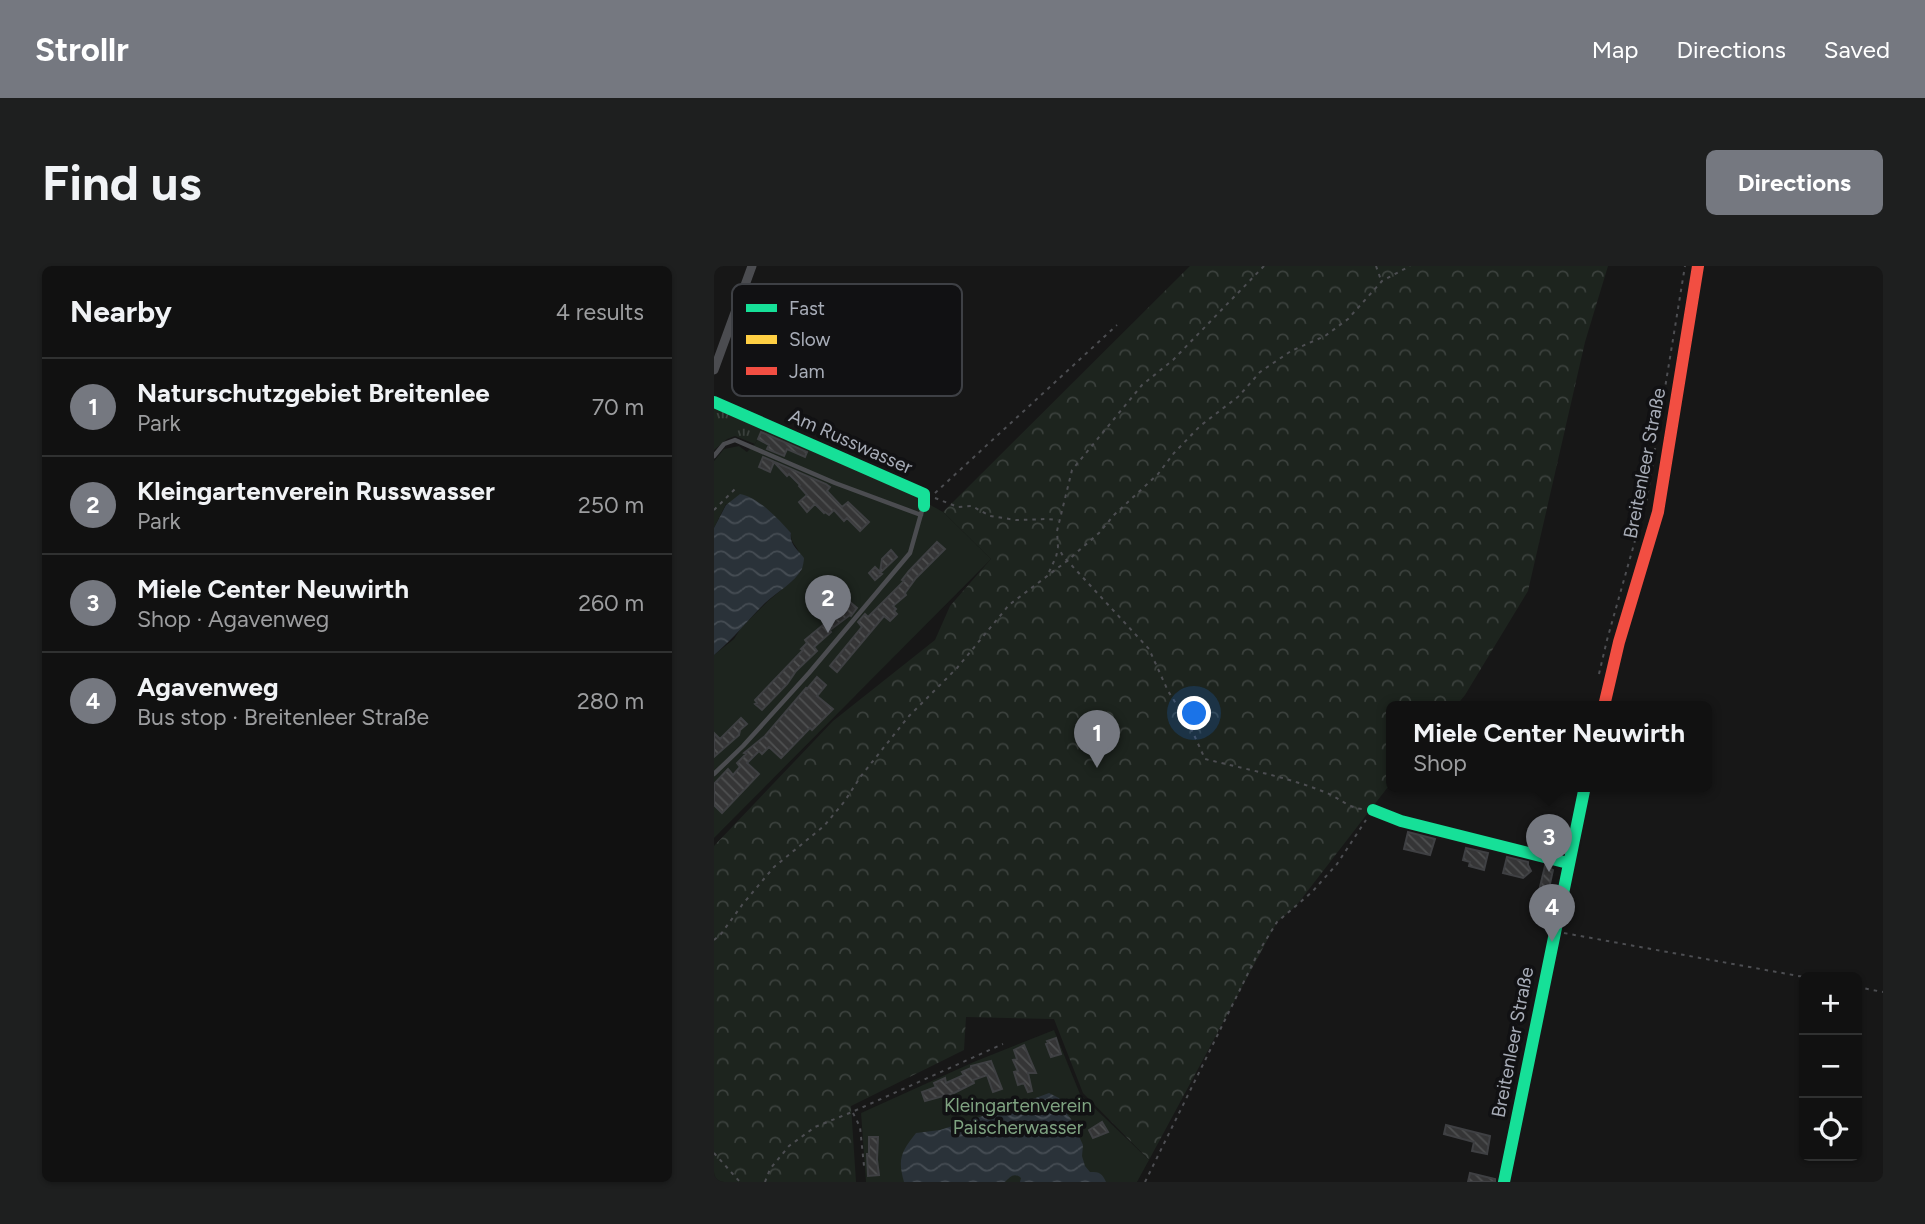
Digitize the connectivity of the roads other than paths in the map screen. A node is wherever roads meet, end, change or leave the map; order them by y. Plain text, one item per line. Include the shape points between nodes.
1 (752, 266) edge
2 (1698, 266) edge
3 (745, 284) edge
4 (732, 321) edge
5 (714, 370) edge
6 (714, 402) edge
7 (714, 456) edge
8 (923, 505) junction
9 (1605, 701) edge
10 (714, 774) edge
11 (1584, 792) edge
12 (1373, 810) road end
13 (1568, 863) junction
14 (1504, 1182) edge

1 - 3 street
2 - 9 main road, Breitenleer Straße via 1658,512
4 - 5 street
6 - 8 main road, Am Russwasser
7 - 8 lane via 735,440 846,487
8 - 10 lane via 910,553 809,673
11 - 13 main road, Breitenleer Straße
12 - 13 main road
13 - 14 main road, Breitenleer Straße

